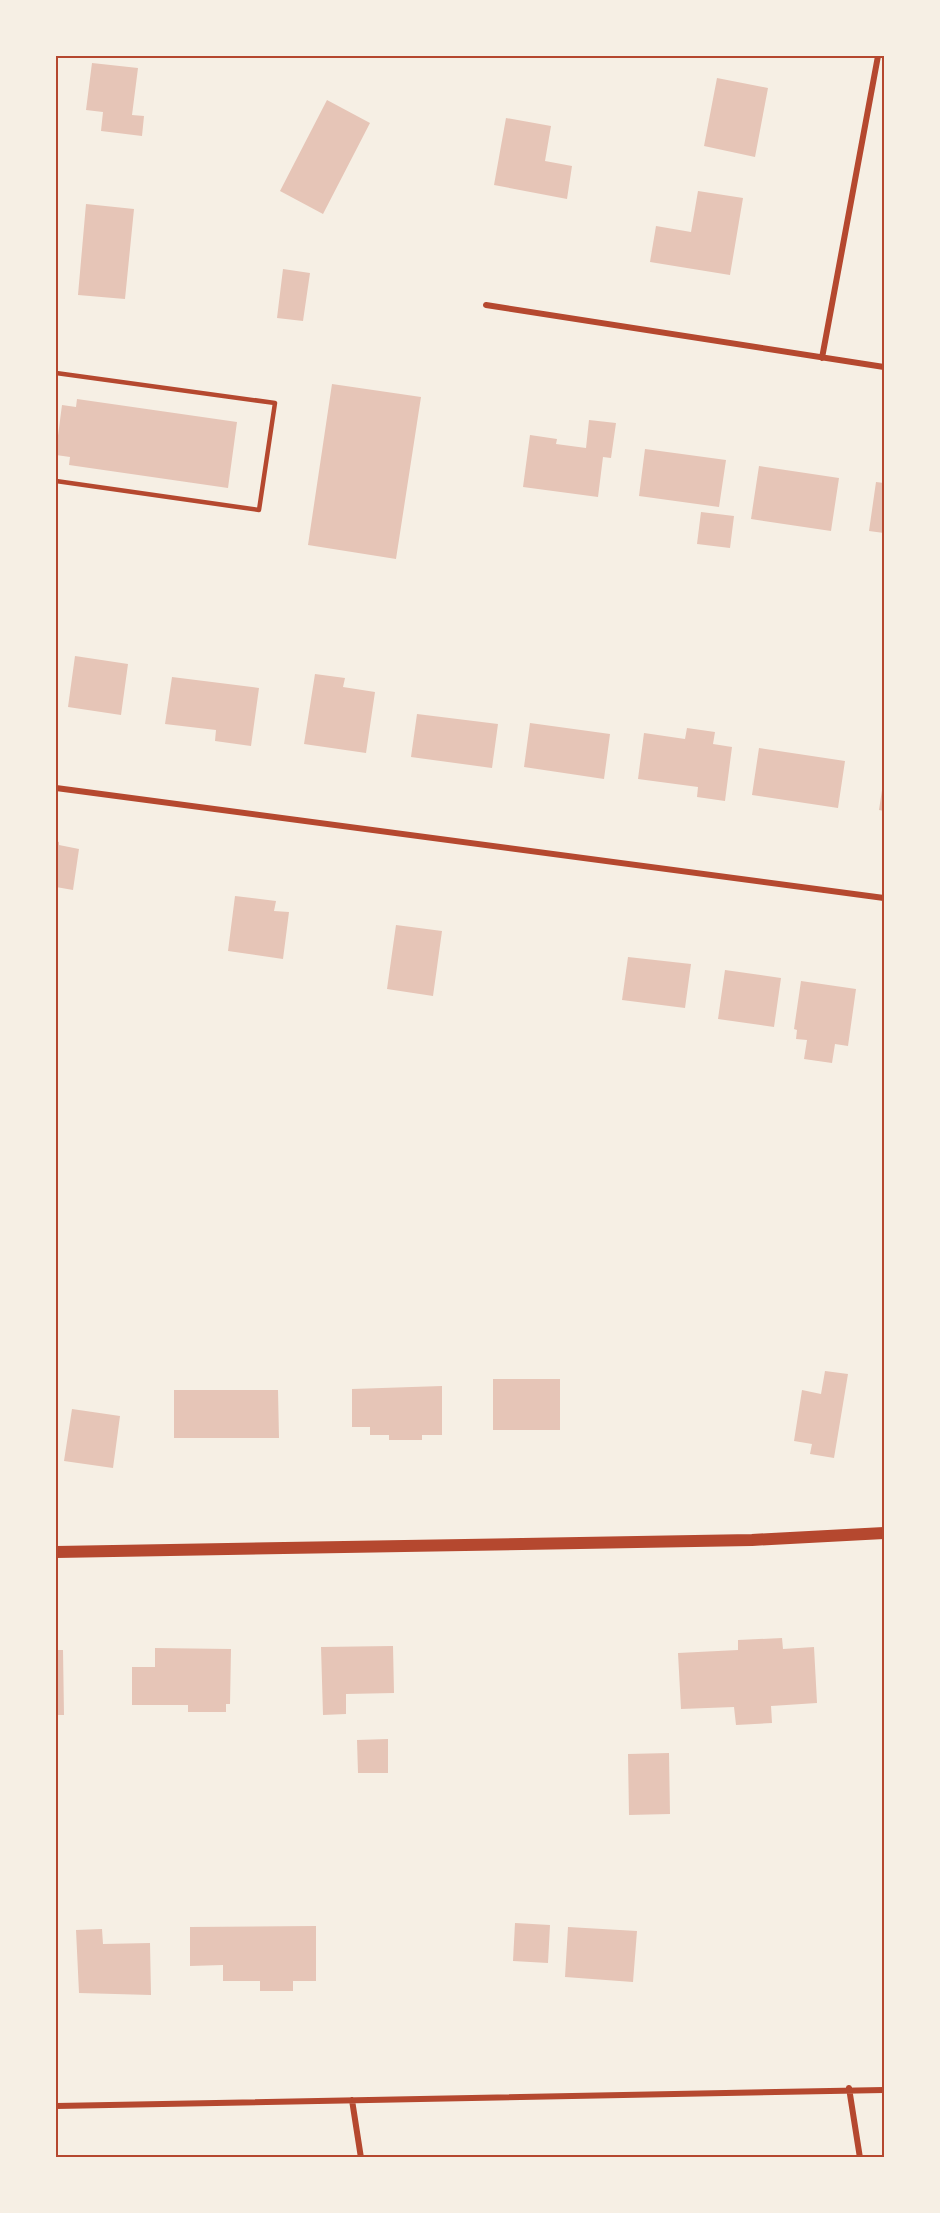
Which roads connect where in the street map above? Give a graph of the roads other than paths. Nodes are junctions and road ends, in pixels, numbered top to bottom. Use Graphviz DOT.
graph roads {
  1 [pos="878,56"];
  2 [pos="486,305"];
  3 [pos="822,358"];
  4 [pos="885,367"];
  5 [pos="56,372"];
  6 [pos="56,481"];
  7 [pos="56,788"];
  8 [pos="885,898"];
  9 [pos="885,1533"];
  10 [pos="56,1552"];
  11 [pos="849,2088"];
  12 [pos="885,2090"];
  13 [pos="352,2100"];
  14 [pos="56,2106"];
  15 [pos="361,2157"];
  16 [pos="860,2157"];
  1 -- 3 [label="street"];
  2 -- 3 [label="street"];
  3 -- 4 [label="street"];
  5 -- 6 [label="lane"];
  7 -- 8 [label="street"];
  9 -- 10 [label="main road"];
  11 -- 12 [label="street"];
  11 -- 13 [label="street"];
  11 -- 16 [label="street"];
  13 -- 14 [label="street"];
  13 -- 15 [label="street"];
}
